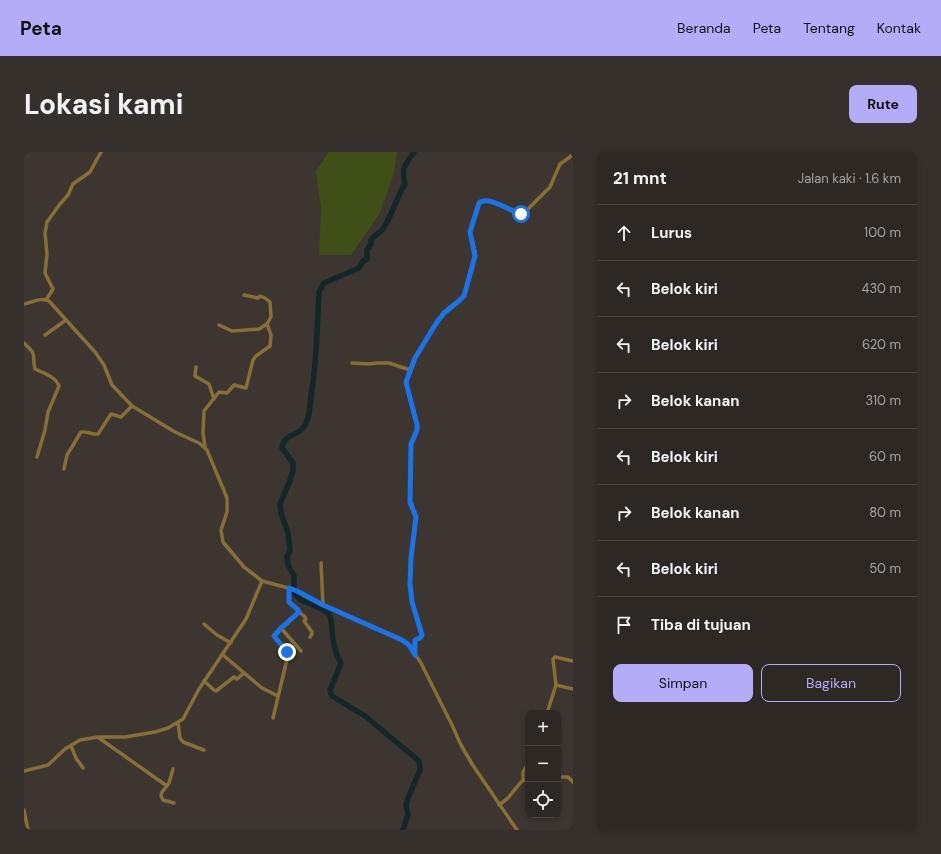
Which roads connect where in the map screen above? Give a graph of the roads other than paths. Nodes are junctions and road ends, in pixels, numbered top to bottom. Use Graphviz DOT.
graph roads {
  1 [pos="102,152"];
  2 [pos="573,152"];
  3 [pos="244,295"];
  4 [pos="46,300"];
  5 [pos="24,304"];
  6 [pos="66,320"];
  7 [pos="267,324"];
  8 [pos="219,325"];
  9 [pos="45,335"];
  10 [pos="24,343"];
  11 [pos="352,363"];
  12 [pos="196,367"];
  13 [pos="410,370"];
  14 [pos="214,399"];
  15 [pos="132,406"];
  16 [pos="205,447"];
  17 [pos="37,457"];
  18 [pos="64,469"];
  19 [pos="321,562"];
  20 [pos="262,581"];
  21 [pos="290,588"];
  22 [pos="323,605"];
  23 [pos="299,612"];
  24 [pos="204,624"];
  25 [pos="281,628"];
  26 [pos="310,637"];
  27 [pos="230,643"];
  28 [pos="301,651"];
  29 [pos="223,655"];
  30 [pos="415,655"];
  31 [pos="573,661"];
  32 [pos="244,674"];
  33 [pos="204,680"];
  34 [pos="556,685"];
  35 [pos="573,689"];
  36 [pos="278,696"];
  37 [pos="548,710"];
  38 [pos="273,718"];
  39 [pos="178,723"];
  40 [pos="98,737"];
  41 [pos="71,746"];
  42 [pos="204,750"];
  43 [pos="83,768"];
  44 [pos="173,769"];
  45 [pos="525,770"];
  46 [pos="24,771"];
  47 [pos="561,776"];
  48 [pos="523,780"];
  49 [pos="573,782"];
  50 [pos="167,786"];
  51 [pos="174,803"];
  52 [pos="499,805"];
  53 [pos="24,810"];
  54 [pos="28,830"];
  55 [pos="517,830"];
  1 -- 4 [label="street"];
  2 -- 13 [label="street"];
  3 -- 7 [label="street"];
  4 -- 5 [label="street"];
  4 -- 6 [label="street"];
  6 -- 9 [label="street"];
  6 -- 15 [label="street"];
  7 -- 8 [label="street"];
  7 -- 14 [label="street"];
  10 -- 17 [label="street"];
  11 -- 13 [label="street"];
  12 -- 14 [label="street"];
  13 -- 30 [label="street"];
  14 -- 16 [label="street"];
  15 -- 16 [label="street"];
  15 -- 18 [label="street"];
  16 -- 20 [label="street"];
  19 -- 22 [label="street"];
  20 -- 21 [label="street"];
  20 -- 27 [label="street"];
  21 -- 22 [label="street"];
  21 -- 23 [label="street"];
  22 -- 30 [label="street"];
  23 -- 25 [label="street"];
  23 -- 26 [label="street"];
  24 -- 27 [label="street"];
  25 -- 28 [label="street"];
  25 -- 36 [label="street"];
  27 -- 29 [label="street"];
  29 -- 32 [label="street"];
  29 -- 33 [label="street"];
  30 -- 52 [label="street"];
  31 -- 34 [label="street"];
  32 -- 33 [label="street"];
  32 -- 36 [label="street"];
  33 -- 39 [label="street"];
  34 -- 35 [label="street"];
  34 -- 37 [label="street"];
  36 -- 38 [label="street"];
  39 -- 40 [label="street"];
  39 -- 42 [label="street"];
  40 -- 41 [label="street"];
  40 -- 50 [label="street"];
  41 -- 43 [label="street"];
  41 -- 46 [label="street"];
  44 -- 50 [label="street"];
  45 -- 48 [label="street"];
  47 -- 49 [label="street"];
  48 -- 52 [label="street"];
  50 -- 51 [label="street"];
  52 -- 55 [label="street"];
  53 -- 54 [label="street"];
}
